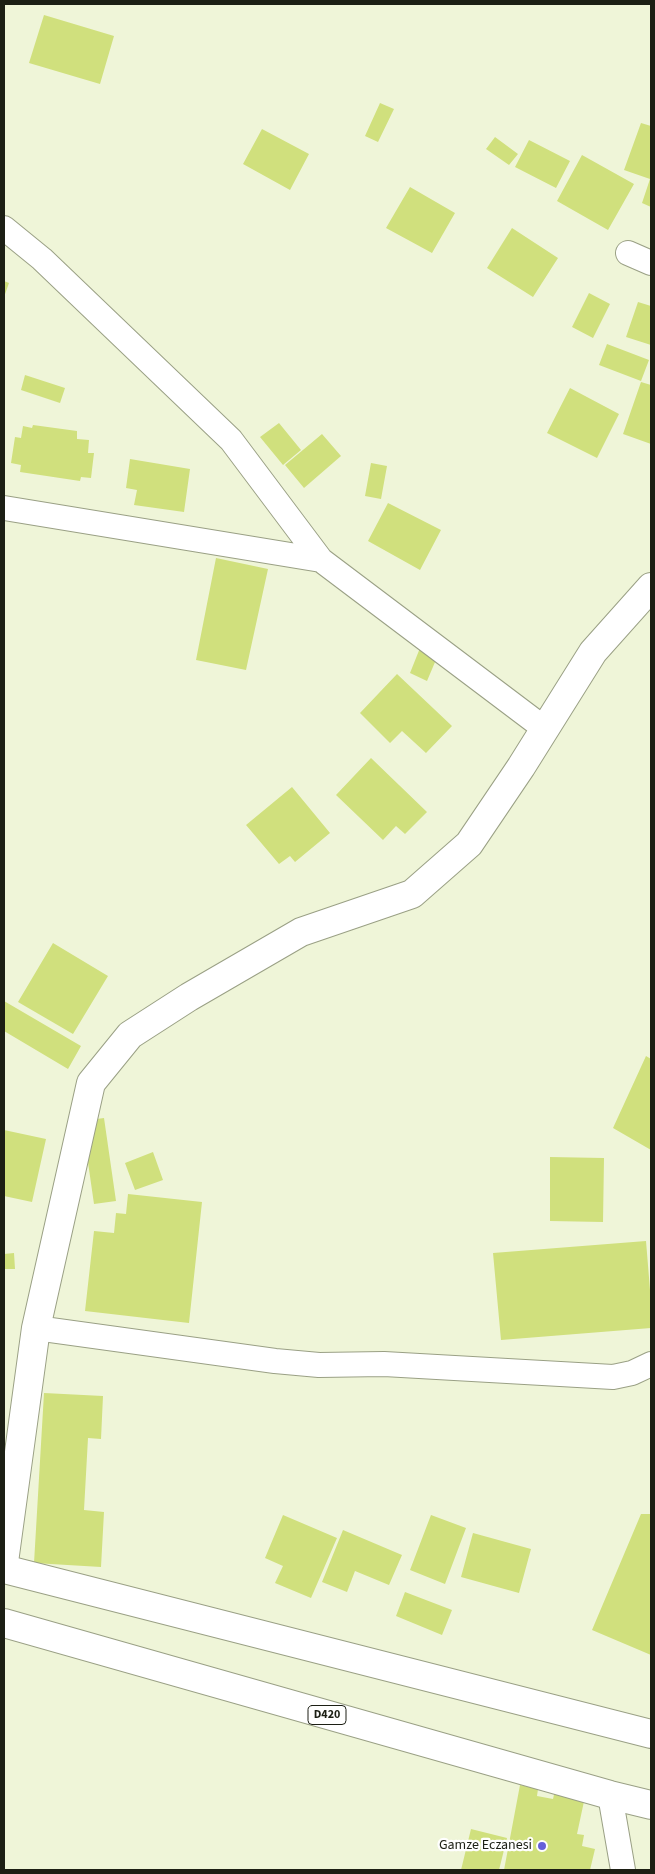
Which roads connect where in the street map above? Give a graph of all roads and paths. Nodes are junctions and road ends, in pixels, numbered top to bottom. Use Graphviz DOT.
graph roads {
  1 [pos="4,228"];
  2 [pos="628,253"];
  3 [pos="651,263"];
  4 [pos="4,508"];
  5 [pos="321,560"];
  6 [pos="651,587"];
  7 [pos="545,729"];
  8 [pos="36,1328"];
  9 [pos="651,1364"];
  10 [pos="4,1562"];
  11 [pos="4,1569"];
  12 [pos="4,1623"];
  13 [pos="651,1734"];
  14 [pos="610,1795"];
  15 [pos="651,1805"];
  16 [pos="623,1870"];
  1 -- 5 [label="street"];
  2 -- 3 [label="street"];
  4 -- 5 [label="street"];
  5 -- 7 [label="street"];
  6 -- 7 [label="main road"];
  7 -- 8 [label="main road"];
  8 -- 9 [label="street"];
  8 -- 10 [label="main road"];
  11 -- 13 [label="main road"];
  12 -- 14 [label="main road, D420"];
  14 -- 15 [label="main road, D420"];
  14 -- 16 [label="street"];
}
